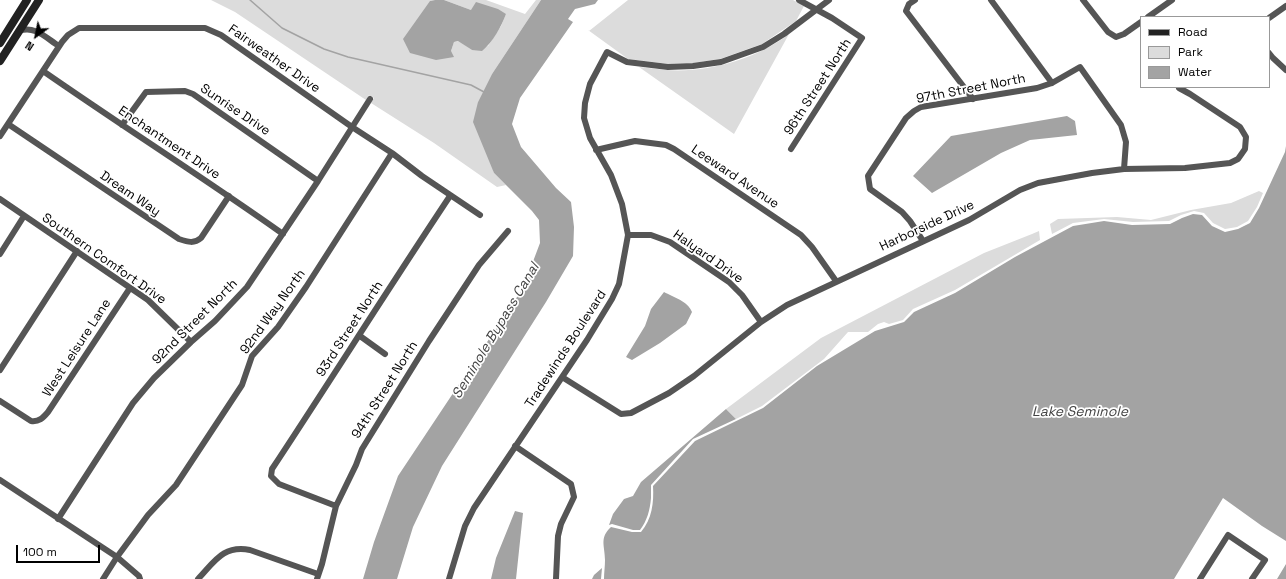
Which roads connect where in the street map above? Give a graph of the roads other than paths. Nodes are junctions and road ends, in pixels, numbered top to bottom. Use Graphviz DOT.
graph roads {
  1 [pos="27,0"];
  2 [pos="39,0"];
  3 [pos="799,0"];
  4 [pos="829,0"];
  5 [pos="915,0"];
  6 [pos="991,0"];
  7 [pos="1083,0"];
  8 [pos="1172,0"];
  9 [pos="1286,6"];
  10 [pos="816,10"];
  11 [pos="31,12"];
  12 [pos="17,16"];
  13 [pos="1149,16"];
  14 [pos="1270,17"];
  15 [pos="25,22"];
  16 [pos="1140,23"];
  17 [pos="33,29"];
  18 [pos="19,31"];
  19 [pos="0,43"];
  20 [pos="59,46"];
  21 [pos="1270,54"];
  22 [pos="0,60"];
  23 [pos="1286,70"];
  24 [pos="43,71"];
  25 [pos="1052,84"];
  26 [pos="1180,88"];
  27 [pos="370,99"];
  28 [pos="973,99"];
  29 [pos="8,124"];
  30 [pos="122,125"];
  31 [pos="352,127"];
  32 [pos="0,136"];
  33 [pos="792,149"];
  34 [pos="596,150"];
  35 [pos="392,153"];
  36 [pos="1124,169"];
  37 [pos="318,181"];
  38 [pos="229,196"];
  39 [pos="450,196"];
  40 [pos="0,199"];
  41 [pos="480,215"];
  42 [pos="24,216"];
  43 [pos="508,231"];
  44 [pos="283,234"];
  45 [pos="628,235"];
  46 [pos="923,242"];
  47 [pos="77,251"];
  48 [pos="0,254"];
  49 [pos="836,281"];
  50 [pos="130,288"];
  51 [pos="761,322"];
  52 [pos="360,336"];
  53 [pos="191,342"];
  54 [pos="385,354"];
  55 [pos="0,370"];
  56 [pos="562,376"];
  57 [pos="0,401"];
  58 [pos="515,446"];
  59 [pos="0,480"];
  60 [pos="336,506"];
  61 [pos="58,519"];
  62 [pos="117,557"];
  63 [pos="317,577"];
  64 [pos="103,579"];
  65 [pos="140,579"];
  66 [pos="198,579"];
  67 [pos="449,579"];
  68 [pos="556,579"];
  69 [pos="1200,579"];
  70 [pos="1252,579"];
  1 -- 12 [label="main road"];
  2 -- 11 [label="main road"];
  3 -- 10 [label="street"];
  4 -- 10 [label="street"];
  5 -- 28 [label="street"];
  6 -- 25 [label="street"];
  7 -- 16 [label="street"];
  8 -- 13 [label="street"];
  9 -- 14 [label="street"];
  10 -- 33 [label="street, 96th Street North"];
  10 -- 34 [label="street, Tradewinds Boulevard"];
  11 -- 15 [label="main road"];
  11 -- 17 [label="street"];
  12 -- 15 [label="main road"];
  12 -- 19 [label="main road"];
  15 -- 18 [label="main road"];
  17 -- 18 [label="street"];
  17 -- 20 [label="street"];
  18 -- 22 [label="main road"];
  20 -- 24 [label="street, Fairweather Drive"];
  20 -- 31 [label="street, Fairweather Drive"];
  21 -- 23 [label="street"];
  24 -- 29 [label="street, Fairweather Drive"];
  24 -- 30 [label="street, Enchantment Drive"];
  25 -- 28 [label="street, 97th Street North"];
  25 -- 36 [label="street, 97th Street North"];
  26 -- 36 [label="street, Harborside Drive"];
  27 -- 31 [label="street, 92nd Street North"];
  28 -- 46 [label="street, 97th Street North"];
  29 -- 32 [label="street, Fairweather Drive"];
  29 -- 38 [label="street, Dream Way"];
  30 -- 37 [label="street, Sunrise Drive"];
  30 -- 38 [label="street, Enchantment Drive"];
  31 -- 35 [label="street, Fairweather Drive"];
  31 -- 37 [label="street, 92nd Street North"];
  34 -- 45 [label="street, Tradewinds Boulevard"];
  34 -- 49 [label="street, Leeward Avenue"];
  35 -- 39 [label="street, Fairweather Drive"];
  35 -- 62 [label="street, 92nd Way North"];
  36 -- 46 [label="street, Harborside Drive"];
  37 -- 44 [label="street, 92nd Street North"];
  38 -- 44 [label="street, Enchantment Drive"];
  39 -- 41 [label="street, Fairweather Drive"];
  39 -- 52 [label="street, 93rd Street North"];
  40 -- 42 [label="street, Southern Comfort Drive"];
  42 -- 47 [label="street, Southern Comfort Drive"];
  42 -- 48 [label="street"];
  43 -- 60 [label="street, 94th Street North"];
  44 -- 53 [label="street, 92nd Street North"];
  45 -- 51 [label="street, Halyard Drive"];
  45 -- 56 [label="street, Tradewinds Boulevard"];
  46 -- 49 [label="street, Harborside Drive"];
  47 -- 50 [label="street, Southern Comfort Drive"];
  47 -- 55 [label="street"];
  49 -- 51 [label="street, Harborside Drive"];
  50 -- 53 [label="street, Southern Comfort Drive"];
  50 -- 57 [label="street, West Leisure Lane"];
  51 -- 56 [label="street, Harborside Drive"];
  52 -- 54 [label="street"];
  52 -- 60 [label="street, 93rd Street North"];
  53 -- 61 [label="street, 92nd Street North"];
  56 -- 58 [label="street, Tradewinds Boulevard"];
  58 -- 67 [label="street, Tradewinds Boulevard"];
  58 -- 68 [label="street"];
  59 -- 61 [label="street"];
  60 -- 63 [label="street, 94th Street North"];
  61 -- 62 [label="street"];
  62 -- 64 [label="street, 92nd Way North"];
  62 -- 65 [label="street"];
  63 -- 66 [label="street"];
  69 -- 70 [label="street"];
}
